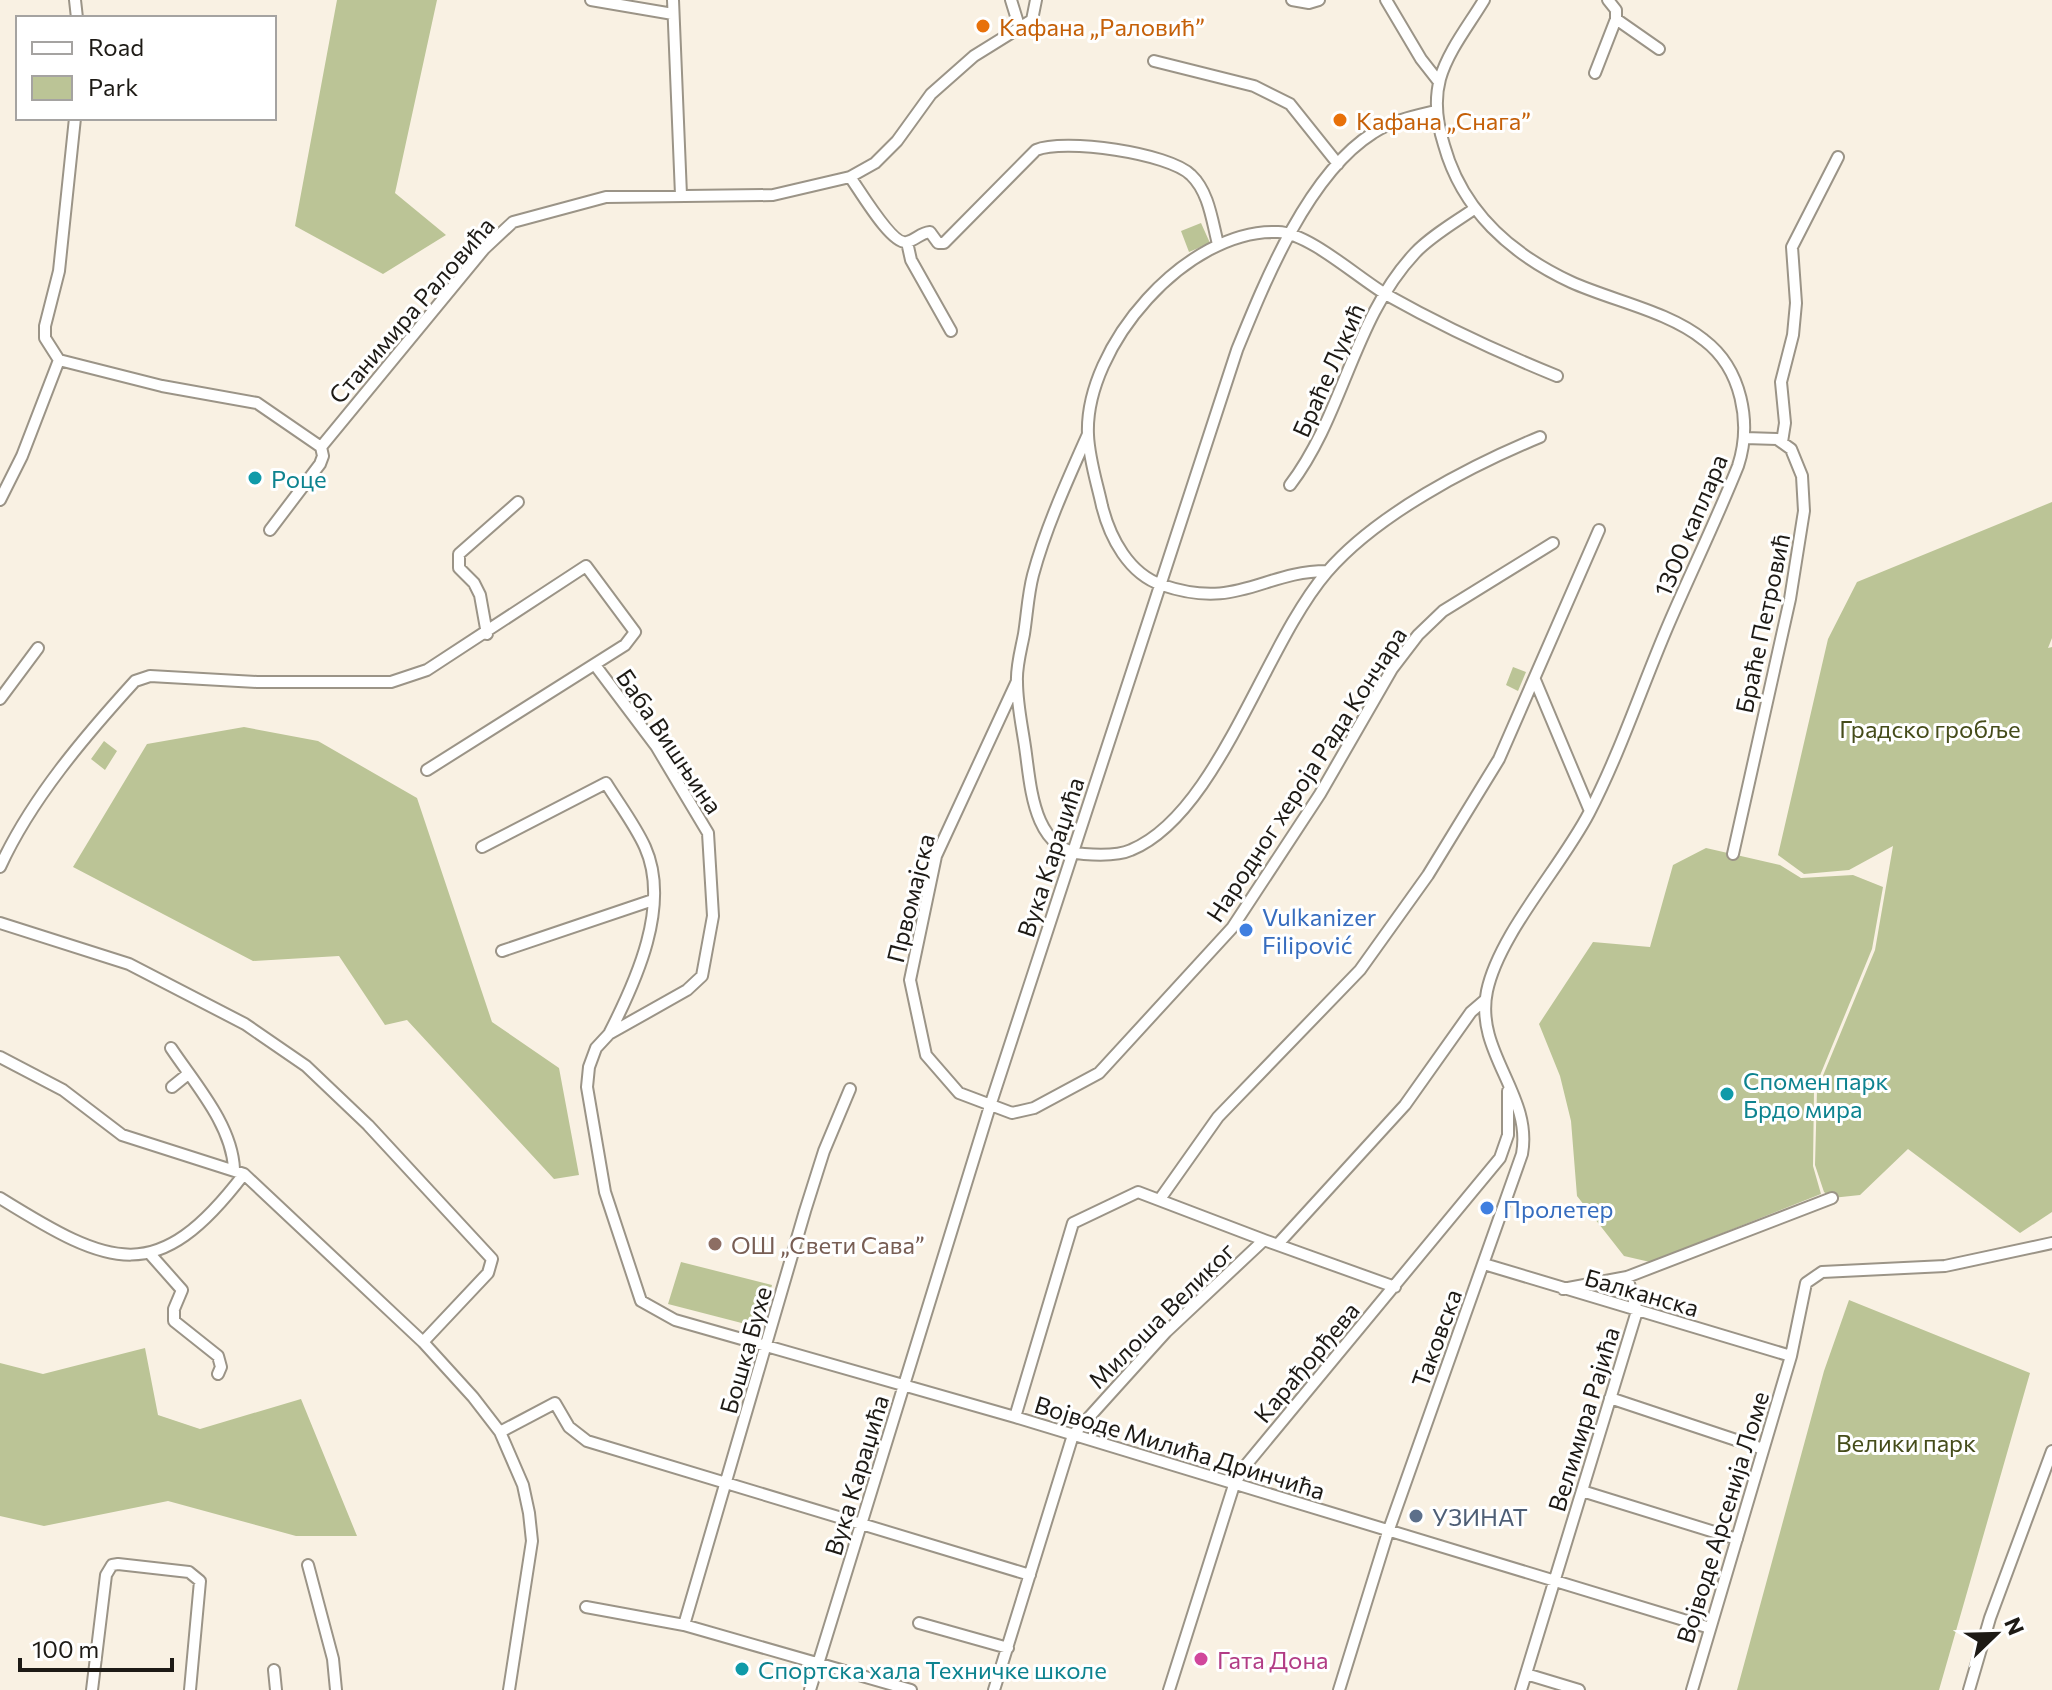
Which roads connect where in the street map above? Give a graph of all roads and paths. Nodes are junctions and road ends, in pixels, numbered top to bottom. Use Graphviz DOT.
graph roads {
  1 [pos="591,0"];
  2 [pos="673,0"];
  3 [pos="1011,0"];
  4 [pos="1036,0"];
  5 [pos="1293,0"];
  6 [pos="1319,0"];
  7 [pos="1386,0"];
  8 [pos="1484,0"];
  9 [pos="1608,0"];
  10 [pos="673,14"];
  11 [pos="1616,19"];
  12 [pos="1019,26"];
  13 [pos="1659,49"];
  14 [pos="1154,61"];
  15 [pos="1595,73"];
  16 [pos="1439,82"];
  17 [pos="1436,111"];
  18 [pos="75,120"];
  19 [pos="1838,157"];
  20 [pos="1338,164"];
  21 [pos="850,177"];
  22 [pos="681,195"];
  23 [pos="1474,209"];
  24 [pos="1292,233"];
  25 [pos="907,242"];
  26 [pos="1218,244"];
  27 [pos="1385,294"];
  28 [pos="951,331"];
  29 [pos="59,360"];
  30 [pos="1557,376"];
  31 [pos="1088,434"];
  32 [pos="1540,437"];
  33 [pos="1745,438"];
  34 [pos="1782,442"];
  35 [pos="321,447"];
  36 [pos="1290,485"];
  37 [pos="0,500"];
  38 [pos="518,502"];
  39 [pos="270,530"];
  40 [pos="1599,530"];
  41 [pos="1553,543"];
  42 [pos="1327,571"];
  43 [pos="1159,584"];
  44 [pos="487,634"];
  45 [pos="38,648"];
  46 [pos="595,665"];
  47 [pos="1535,680"];
  48 [pos="1017,681"];
  49 [pos="0,699"];
  50 [pos="427,770"];
  51 [pos="1590,811"];
  52 [pos="482,847"];
  53 [pos="1072,853"];
  54 [pos="1733,854"];
  55 [pos="0,867"];
  56 [pos="653,900"];
  57 [pos="0,923"];
  58 [pos="502,951"];
  59 [pos="1485,1000"];
  60 [pos="609,1034"];
  61 [pos="171,1048"];
  62 [pos="0,1057"];
  63 [pos="188,1074"];
  64 [pos="1508,1085"];
  65 [pos="172,1087"];
  66 [pos="850,1089"];
  67 [pos="990,1106"];
  68 [pos="239,1172"];
  69 [pos="0,1198"];
  70 [pos="1832,1198"];
  71 [pos="1160,1199"];
  72 [pos="1264,1240"];
  73 [pos="2052,1243"];
  74 [pos="1278,1244"];
  75 [pos="151,1255"];
  76 [pos="1484,1264"];
  77 [pos="1627,1277"];
  78 [pos="1395,1287"];
  79 [pos="1561,1290"];
  80 [pos="1637,1311"];
  81 [pos="423,1342"];
  82 [pos="768,1345"];
  83 [pos="1791,1356"];
  84 [pos="218,1374"];
  85 [pos="904,1388"];
  86 [pos="1610,1398"];
  87 [pos="1015,1417"];
  88 [pos="500,1432"];
  89 [pos="1073,1435"];
  90 [pos="1763,1449"];
  91 [pos="2052,1451"];
  92 [pos="727,1482"];
  93 [pos="1234,1485"];
  94 [pos="1582,1491"];
  95 [pos="862,1525"];
  96 [pos="1388,1532"];
  97 [pos="1737,1539"];
  98 [pos="308,1565"];
  99 [pos="1030,1575"];
  100 [pos="1554,1583"];
  101 [pos="586,1607"];
  102 [pos="919,1623"];
  103 [pos="684,1625"];
  104 [pos="1710,1628"];
  105 [pos="1008,1648"];
  106 [pos="818,1663"];
  107 [pos="274,1670"];
  108 [pos="1526,1674"];
  109 [pos="92,1690"];
  110 [pos="190,1690"];
  111 [pos="276,1690"];
  112 [pos="336,1690"];
  113 [pos="509,1690"];
  114 [pos="810,1690"];
  115 [pos="911,1690"];
  116 [pos="994,1690"];
  117 [pos="1169,1690"];
  118 [pos="1339,1690"];
  119 [pos="1521,1690"];
  120 [pos="1579,1690"];
  121 [pos="1692,1690"];
  122 [pos="1969,1690"];
  1 -- 10 [label="street"];
  2 -- 10 [label="street"];
  3 -- 12 [label="street"];
  4 -- 12 [label="street, Станимира Раловића"];
  5 -- 6 [label="street"];
  7 -- 16 [label="street"];
  8 -- 16 [label="street, 1300 каплара"];
  9 -- 11 [label="street"];
  10 -- 22 [label="street"];
  11 -- 13 [label="street"];
  11 -- 15 [label="street"];
  12 -- 21 [label="street, Станимира Раловића"];
  14 -- 20 [label="street"];
  16 -- 17 [label="street, 1300 каплара"];
  17 -- 20 [label="street, Вука Караџића"];
  17 -- 23 [label="street, 1300 каплара"];
  18 -- 29 [label="street"];
  19 -- 34 [label="street"];
  20 -- 24 [label="street, Вука Караџића"];
  21 -- 22 [label="street, Станимира Раловића"];
  21 -- 25 [label="street"];
  22 -- 35 [label="street, Станимира Раловића"];
  23 -- 27 [label="street, Браће Лукић"];
  23 -- 33 [label="street, 1300 каплара"];
  24 -- 26 [label="street"];
  24 -- 27 [label="street"];
  24 -- 43 [label="street, Вука Караџића"];
  25 -- 26 [label="street"];
  25 -- 28 [label="street"];
  26 -- 31 [label="street"];
  27 -- 30 [label="street"];
  27 -- 36 [label="street, Браће Лукић"];
  29 -- 35 [label="street"];
  29 -- 37 [label="street"];
  31 -- 43 [label="street"];
  31 -- 48 [label="street"];
  32 -- 42 [label="street"];
  33 -- 34 [label="street"];
  33 -- 51 [label="street, 1300 каплара"];
  34 -- 54 [label="street, Браће Петровић"];
  35 -- 39 [label="street, Станимира Раловића"];
  38 -- 44 [label="street"];
  40 -- 47 [label="street"];
  41 -- 67 [label="street, Народног хероја Рада Кончара"];
  42 -- 43 [label="street"];
  42 -- 53 [label="street"];
  43 -- 53 [label="street, Вука Караџића"];
  44 -- 46 [label="street"];
  44 -- 55 [label="street"];
  45 -- 49 [label="street"];
  46 -- 50 [label="street"];
  46 -- 60 [label="street, Баба Вишњина"];
  47 -- 51 [label="street"];
  47 -- 71 [label="street"];
  48 -- 53 [label="street"];
  48 -- 67 [label="street, Првомајска"];
  51 -- 59 [label="street, 1300 каплара"];
  52 -- 56 [label="street"];
  53 -- 67 [label="street, Вука Караџића"];
  56 -- 58 [label="street"];
  56 -- 60 [label="street"];
  57 -- 81 [label="street"];
  59 -- 64 [label="street, Таковска"];
  59 -- 74 [label="street"];
  60 -- 82 [label="street, Војводе Милића Дринчића"];
  61 -- 63 [label="street"];
  62 -- 68 [label="street"];
  63 -- 65 [label="street"];
  63 -- 68 [label="street"];
  64 -- 76 [label="street, Таковска"];
  64 -- 78 [label="street, Карађорђева"];
  66 -- 82 [label="street, Бошка Бухе"];
  67 -- 85 [label="street, Вука Караџића"];
  68 -- 75 [label="street"];
  68 -- 81 [label="street"];
  69 -- 75 [label="street"];
  70 -- 77 [label="street"];
  71 -- 72 [label="street"];
  71 -- 87 [label="street"];
  72 -- 74 [label="street, Милоша Великог"];
  72 -- 89 [label="street, Милоша Великог"];
  73 -- 83 [label="street, Војводе Арсенија Ломе"];
  74 -- 78 [label="street, Милоша Великог"];
  75 -- 84 [label="street"];
  76 -- 79 [label="street, Балканска"];
  76 -- 96 [label="street, Таковска"];
  77 -- 79 [label="street"];
  77 -- 80 [label="street, Велимира Рајића"];
  78 -- 93 [label="street, Карађорђева"];
  79 -- 80 [label="street, Балканска"];
  80 -- 83 [label="street, Балканска"];
  80 -- 86 [label="street, Велимира Рајића"];
  81 -- 88 [label="street"];
  82 -- 85 [label="street, Војводе Милића Дринчића"];
  82 -- 92 [label="street, Бошка Бухе"];
  83 -- 90 [label="street, Војводе Арсенија Ломе"];
  85 -- 87 [label="street, Војводе Милића Дринчића"];
  85 -- 95 [label="street, Вука Караџића"];
  86 -- 90 [label="street"];
  86 -- 94 [label="street, Велимира Рајића"];
  87 -- 89 [label="street, Војводе Милића Дринчића"];
  88 -- 92 [label="street"];
  88 -- 113 [label="street"];
  89 -- 93 [label="street, Војводе Милића Дринчића"];
  89 -- 99 [label="street, Милоша Великог"];
  90 -- 97 [label="street, Војводе Арсенија Ломе"];
  91 -- 122 [label="street"];
  92 -- 95 [label="street"];
  92 -- 103 [label="street, Бошка Бухе"];
  93 -- 96 [label="street, Војводе Милића Дринчића"];
  93 -- 117 [label="street, Карађорђева"];
  94 -- 97 [label="street"];
  94 -- 100 [label="street, Велимира Рајића"];
  95 -- 99 [label="street"];
  95 -- 106 [label="street, Вука Караџића"];
  96 -- 100 [label="street, Војводе Милића Дринчића"];
  96 -- 118 [label="street, Таковска"];
  97 -- 104 [label="street, Војводе Арсенија Ломе"];
  98 -- 112 [label="street"];
  99 -- 105 [label="street, Милоша Великог"];
  100 -- 104 [label="street, Војводе Милића Дринчића"];
  100 -- 108 [label="street, Велимира Рајића"];
  101 -- 103 [label="street"];
  102 -- 105 [label="street"];
  103 -- 106 [label="street"];
  104 -- 121 [label="street, Војводе Арсенија Ломе"];
  105 -- 116 [label="street, Милоша Великог"];
  106 -- 114 [label="street, Вука Караџића"];
  106 -- 115 [label="street"];
  107 -- 111 [label="street"];
  108 -- 119 [label="street, Велимира Рајића"];
  108 -- 120 [label="street"];
  109 -- 110 [label="street"];
}
